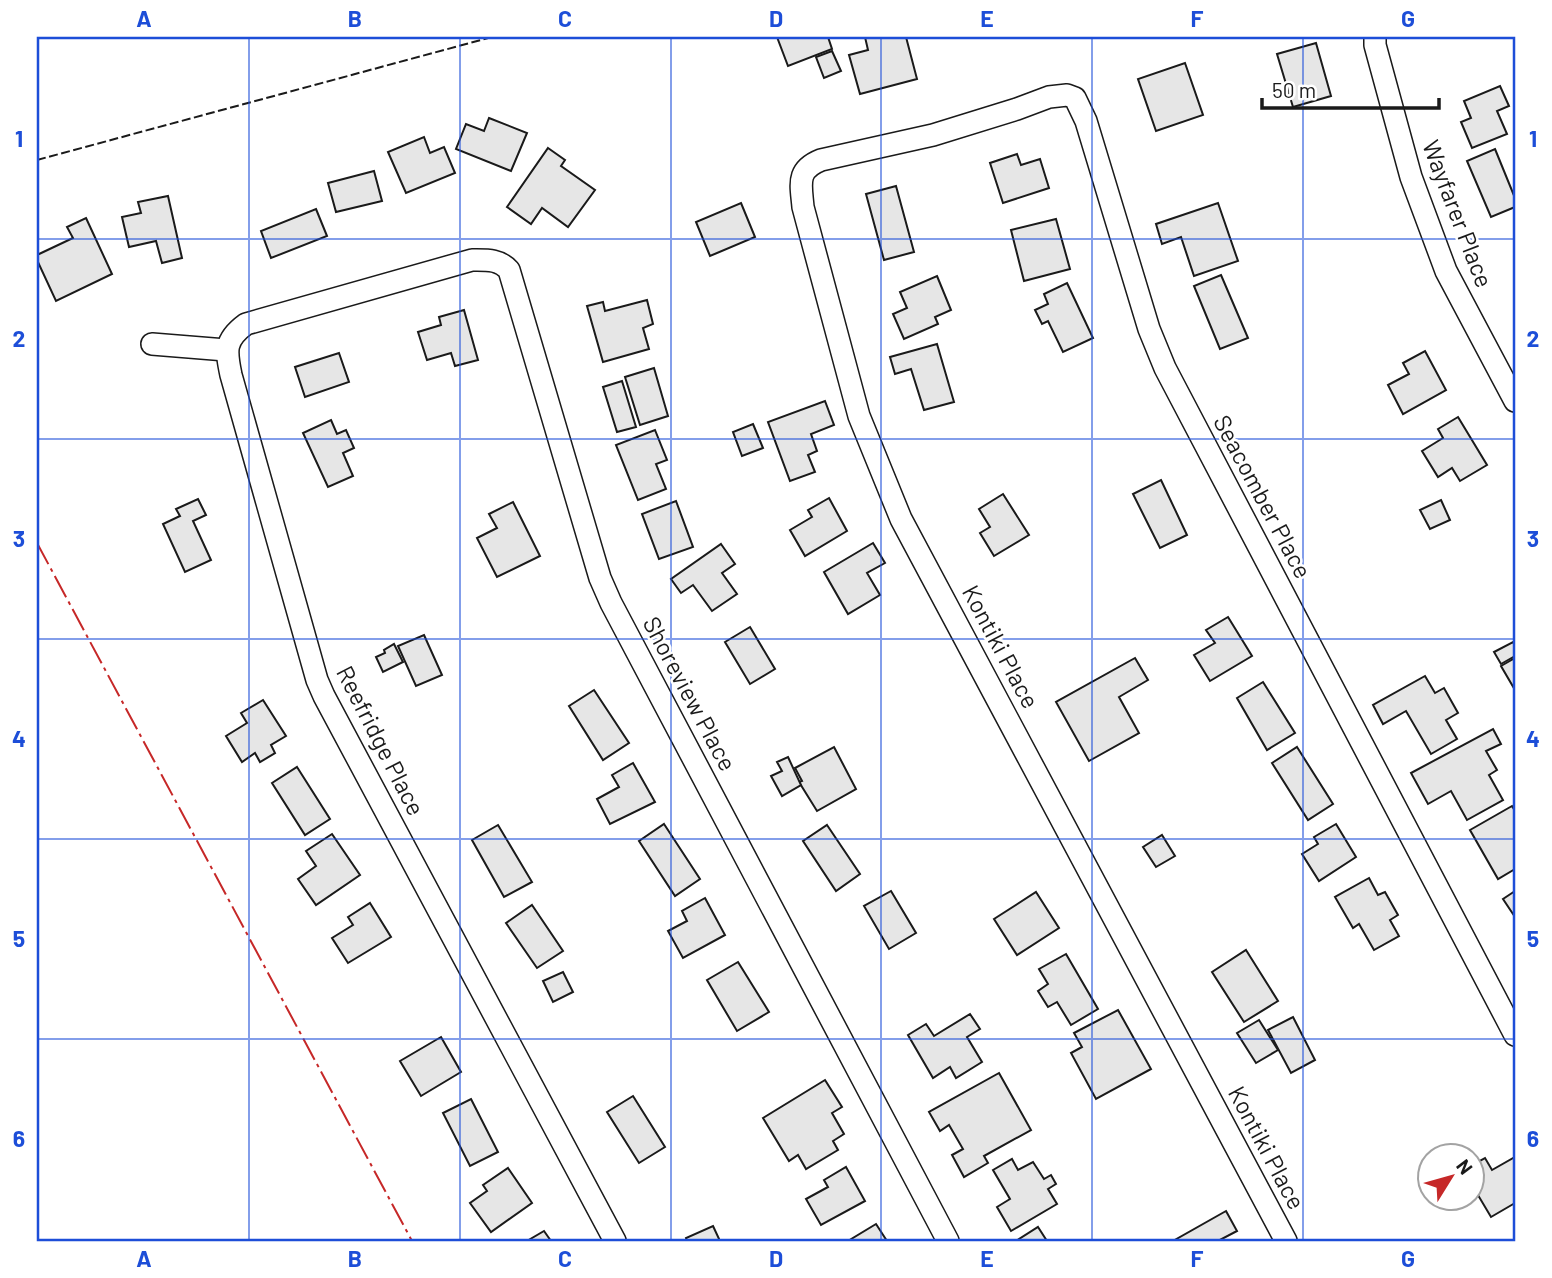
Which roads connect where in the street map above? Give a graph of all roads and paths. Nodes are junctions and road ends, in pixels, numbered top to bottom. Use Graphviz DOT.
graph roads {
  1 [pos="1375,37"];
  2 [pos="933,135"];
  3 [pos="152,344"];
  4 [pos="226,350"];
  5 [pos="1515,401"];
  6 [pos="1515,1035"];
  7 [pos="615,1241"];
  8 [pos="948,1241"];
  9 [pos="1286,1241"];
  1 -- 5 [label="street, Wayfarer Place"];
  2 -- 6 [label="street, Seacomber Place"];
  2 -- 9 [label="street, Kontiki Place"];
  3 -- 4 [label="street"];
  4 -- 7 [label="street, Reefridge Place"];
  4 -- 8 [label="street, Shoreview Place"];
}
